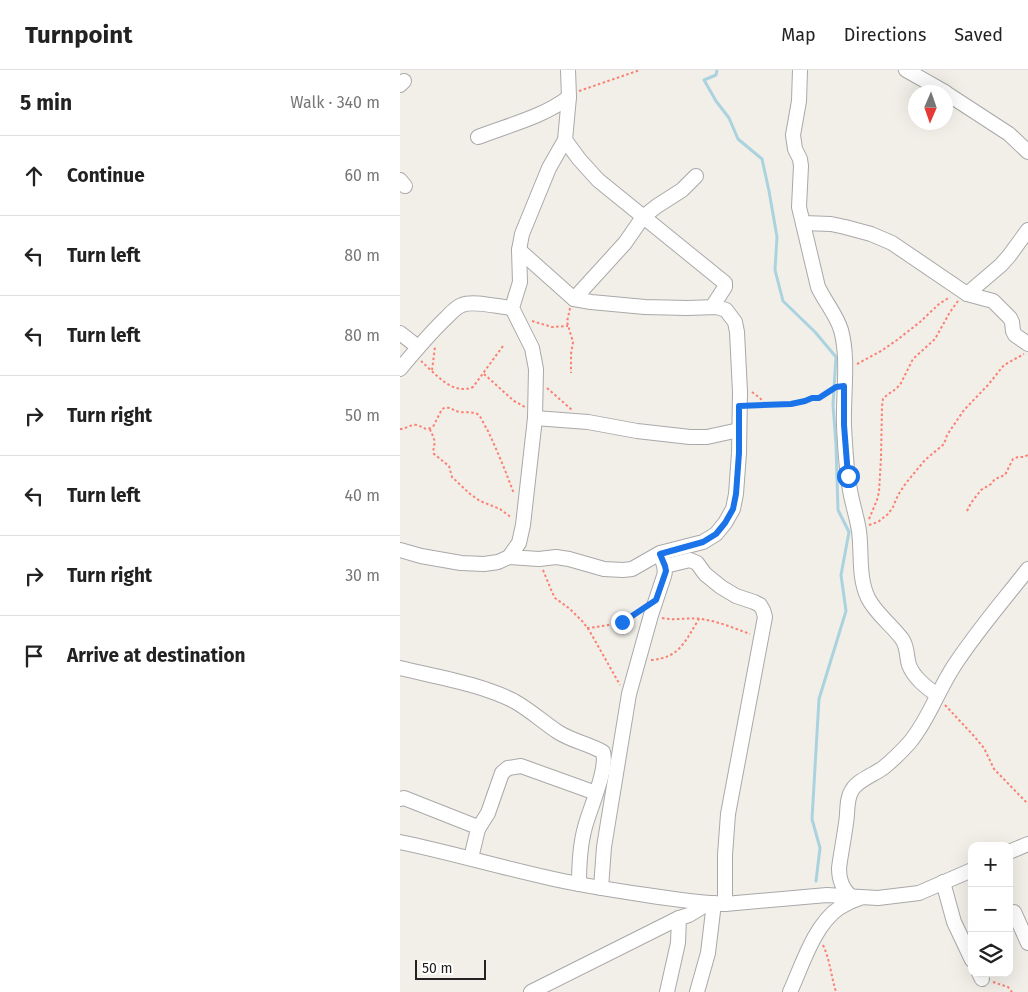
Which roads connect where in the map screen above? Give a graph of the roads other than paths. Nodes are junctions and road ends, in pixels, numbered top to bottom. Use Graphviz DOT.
graph roads {
  1 [pos="568,70"];
  2 [pos="800,70"];
  3 [pos="906,70"];
  4 [pos="931,85"];
  5 [pos="569,95"];
  6 [pos="953,98"];
  7 [pos="478,137"];
  8 [pos="565,140"];
  9 [pos="1028,152"];
  10 [pos="696,176"];
  11 [pos="643,217"];
  12 [pos="803,223"];
  13 [pos="1028,230"];
  14 [pos="519,250"];
  15 [pos="967,294"];
  16 [pos="574,299"];
  17 [pos="712,306"];
  18 [pos="514,311"];
  19 [pos="400,333"];
  20 [pos="1028,344"];
  21 [pos="416,350"];
  22 [pos="400,369"];
  23 [pos="535,416"];
  24 [pos="740,430"];
  25 [pos="400,550"];
  26 [pos="509,557"];
  27 [pos="662,560"];
  28 [pos="1028,569"];
  29 [pos="400,668"];
  30 [pos="936,696"];
  31 [pos="596,793"];
  32 [pos="400,799"];
  33 [pos="478,829"];
  34 [pos="400,842"];
  35 [pos="1028,844"];
  36 [pos="1013,850"];
  37 [pos="471,858"];
  38 [pos="968,872"];
  39 [pos="943,882"];
  40 [pos="578,884"];
  41 [pos="601,888"];
  42 [pos="850,896"];
  43 [pos="878,898"];
  44 [pos="716,903"];
  45 [pos="1014,912"];
  46 [pos="679,918"];
  47 [pos="1028,943"];
  48 [pos="968,952"];
  49 [pos="531,992"];
  50 [pos="667,992"];
  51 [pos="698,992"];
  52 [pos="790,992"];
  1 -- 5 [label="street"];
  2 -- 12 [label="street"];
  3 -- 4 [label="street"];
  5 -- 7 [label="street"];
  5 -- 8 [label="street"];
  6 -- 9 [label="street"];
  8 -- 11 [label="street"];
  8 -- 14 [label="street"];
  10 -- 11 [label="street"];
  11 -- 16 [label="street"];
  11 -- 17 [label="street"];
  12 -- 15 [label="street"];
  12 -- 30 [label="street"];
  13 -- 15 [label="street"];
  14 -- 16 [label="street"];
  14 -- 18 [label="street"];
  15 -- 20 [label="street"];
  16 -- 17 [label="street"];
  17 -- 24 [label="street"];
  18 -- 21 [label="street"];
  18 -- 23 [label="street"];
  19 -- 21 [label="street"];
  21 -- 22 [label="street"];
  23 -- 24 [label="street"];
  23 -- 26 [label="street"];
  24 -- 27 [label="street"];
  25 -- 26 [label="street"];
  26 -- 27 [label="street"];
  27 -- 41 [label="street"];
  27 -- 44 [label="street"];
  28 -- 30 [label="street"];
  29 -- 31 [label="street"];
  30 -- 42 [label="street"];
  31 -- 33 [label="street"];
  31 -- 40 [label="street"];
  32 -- 33 [label="street"];
  33 -- 37 [label="street"];
  34 -- 37 [label="street"];
  35 -- 36 [label="street"];
  37 -- 40 [label="street"];
  38 -- 39 [label="street"];
  39 -- 43 [label="street"];
  39 -- 48 [label="street"];
  40 -- 41 [label="street"];
  41 -- 44 [label="street"];
  42 -- 43 [label="street"];
  42 -- 44 [label="street"];
  43 -- 52 [label="street"];
  44 -- 46 [label="street"];
  44 -- 51 [label="street"];
  45 -- 47 [label="street"];
  46 -- 49 [label="street"];
  46 -- 50 [label="street"];
}
